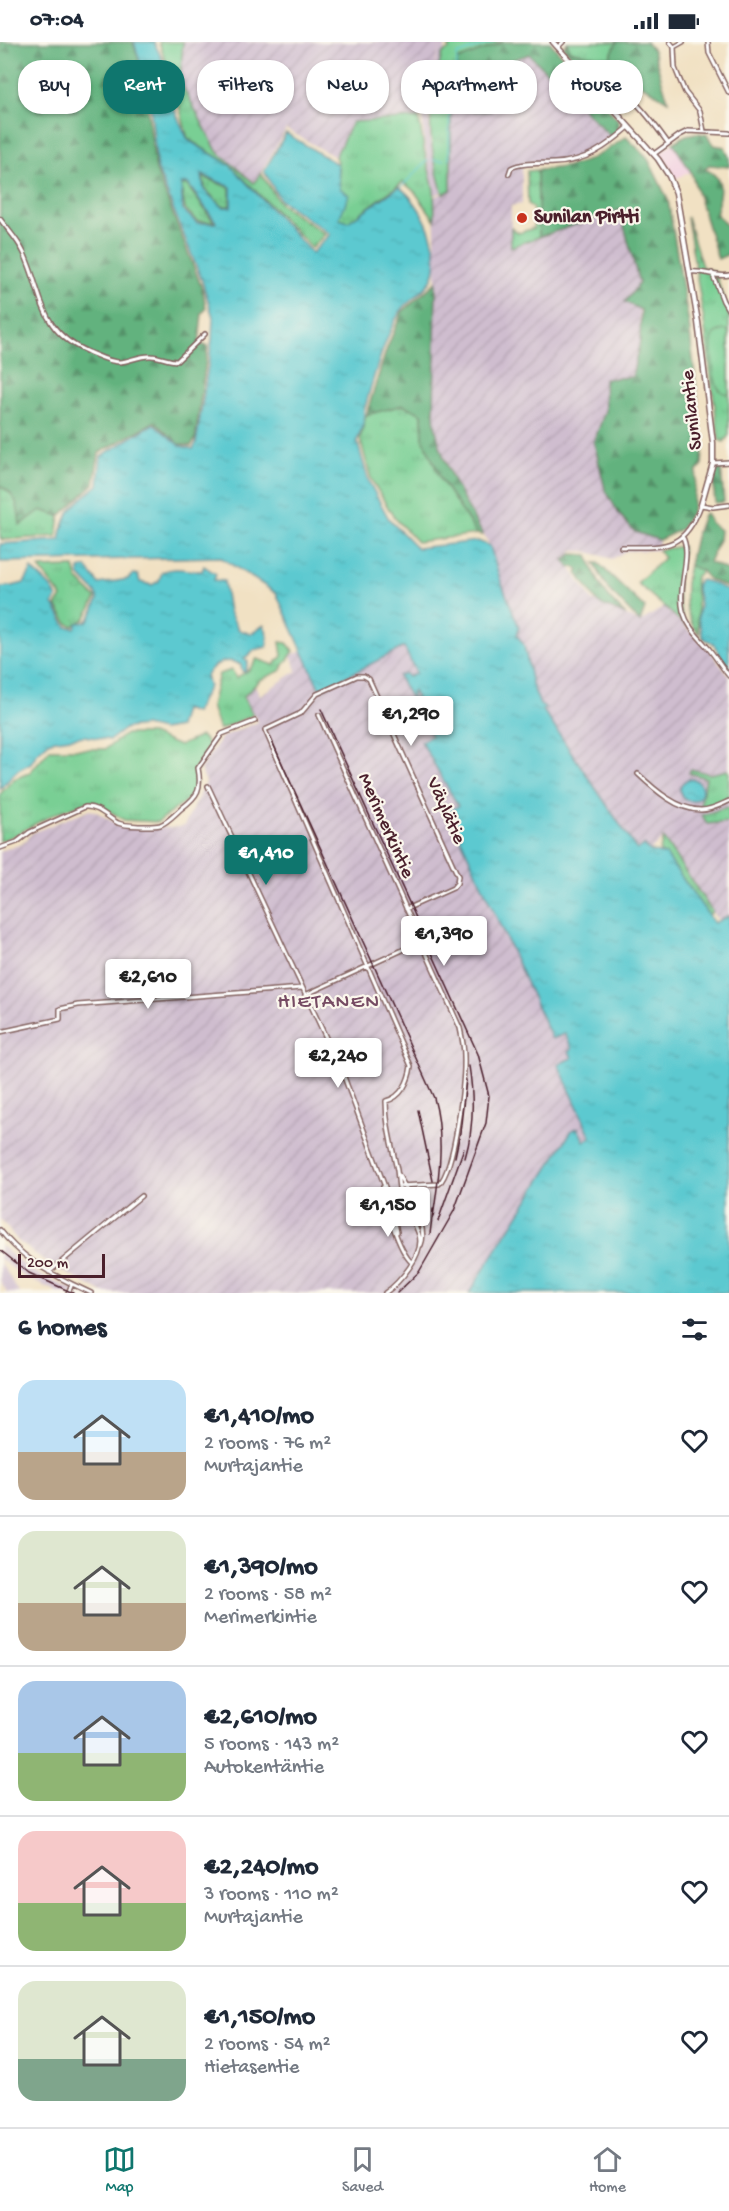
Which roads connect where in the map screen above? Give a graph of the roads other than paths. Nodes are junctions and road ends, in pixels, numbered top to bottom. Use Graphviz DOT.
graph roads {
  1 [pos="553,42"];
  2 [pos="562,42"];
  3 [pos="670,42"];
  4 [pos="683,42"];
  5 [pos="708,42"];
  6 [pos="558,47"];
  7 [pos="674,47"];
  8 [pos="569,60"];
  9 [pos="729,93"];
  10 [pos="643,110"];
  11 [pos="617,114"];
  12 [pos="629,127"];
  13 [pos="704,131"];
  14 [pos="729,133"];
  15 [pos="668,143"];
  16 [pos="654,154"];
  17 [pos="509,174"];
  18 [pos="0,219"];
  19 [pos="690,272"];
  20 [pos="712,273"];
  21 [pos="729,275"];
  22 [pos="729,311"];
  23 [pos="205,334"];
  24 [pos="729,462"];
  25 [pos="712,463"];
  26 [pos="701,505"];
  27 [pos="729,505"];
  28 [pos="682,536"];
  29 [pos="621,546"];
  30 [pos="729,676"];
  31 [pos="319,715"];
  32 [pos="255,721"];
  33 [pos="638,774"];
  34 [pos="208,786"];
  35 [pos="729,801"];
  36 [pos="0,848"];
  37 [pos="406,909"];
  38 [pos="421,942"];
  39 [pos="367,967"];
  40 [pos="302,988"];
  41 [pos="304,995"];
  42 [pos="0,1032"];
  43 [pos="397,1172"];
  44 [pos="382,1180"];
  45 [pos="404,1185"];
  46 [pos="399,1186"];
  47 [pos="141,1196"];
  48 [pos="0,1230"];
  49 [pos="397,1232"];
  50 [pos="419,1249"];
  51 [pos="412,1263"];
  52 [pos="49,1272"];
  53 [pos="72,1284"];
  54 [pos="68,1293"];
  55 [pos="91,1293"];
  56 [pos="385,1293"];
  1 -- 6 [label="street, Sunilantie"];
  2 -- 6 [label="street"];
  3 -- 7 [label="street"];
  4 -- 7 [label="street"];
  5 -- 9 [label="street"];
  6 -- 8 [label="street, Sunilantie"];
  7 -- 13 [label="street"];
  10 -- 15 [label="street"];
  11 -- 12 [label="street, Sunilantie"];
  12 -- 16 [label="street, Sunilantie"];
  12 -- 17 [label="street"];
  13 -- 14 [label="street"];
  13 -- 15 [label="street"];
  15 -- 16 [label="street"];
  16 -- 19 [label="street, Sunilantie"];
  18 -- 23 [label="street"];
  19 -- 20 [label="street"];
  19 -- 25 [label="street, Sunilantie"];
  20 -- 21 [label="street"];
  20 -- 22 [label="street"];
  24 -- 25 [label="street"];
  25 -- 26 [label="street, Sunilantie"];
  26 -- 27 [label="street"];
  26 -- 28 [label="street"];
  28 -- 29 [label="street"];
  28 -- 30 [label="street"];
  31 -- 37 [label="street, Merimerkintie"];
  32 -- 36 [label="street"];
  33 -- 35 [label="street"];
  34 -- 40 [label="street"];
  37 -- 38 [label="street, Merimerkintie"];
  37 -- 39 [label="street, Väylätie"];
  38 -- 39 [label="street"];
  38 -- 45 [label="street, Merimerkintie"];
  39 -- 41 [label="street"];
  39 -- 43 [label="street"];
  40 -- 41 [label="street"];
  40 -- 42 [label="street"];
  41 -- 44 [label="street"];
  43 -- 45 [label="street"];
  43 -- 46 [label="street"];
  44 -- 49 [label="street"];
  44 -- 49 [label="street"];
  45 -- 46 [label="street, Merimerkintie"];
  45 -- 50 [label="street"];
  46 -- 50 [label="street"];
  47 -- 52 [label="street"];
  48 -- 52 [label="street"];
  49 -- 51 [label="street"];
  50 -- 51 [label="street"];
  51 -- 56 [label="street"];
  52 -- 53 [label="street"];
  53 -- 54 [label="street"];
  53 -- 55 [label="street"];
}
